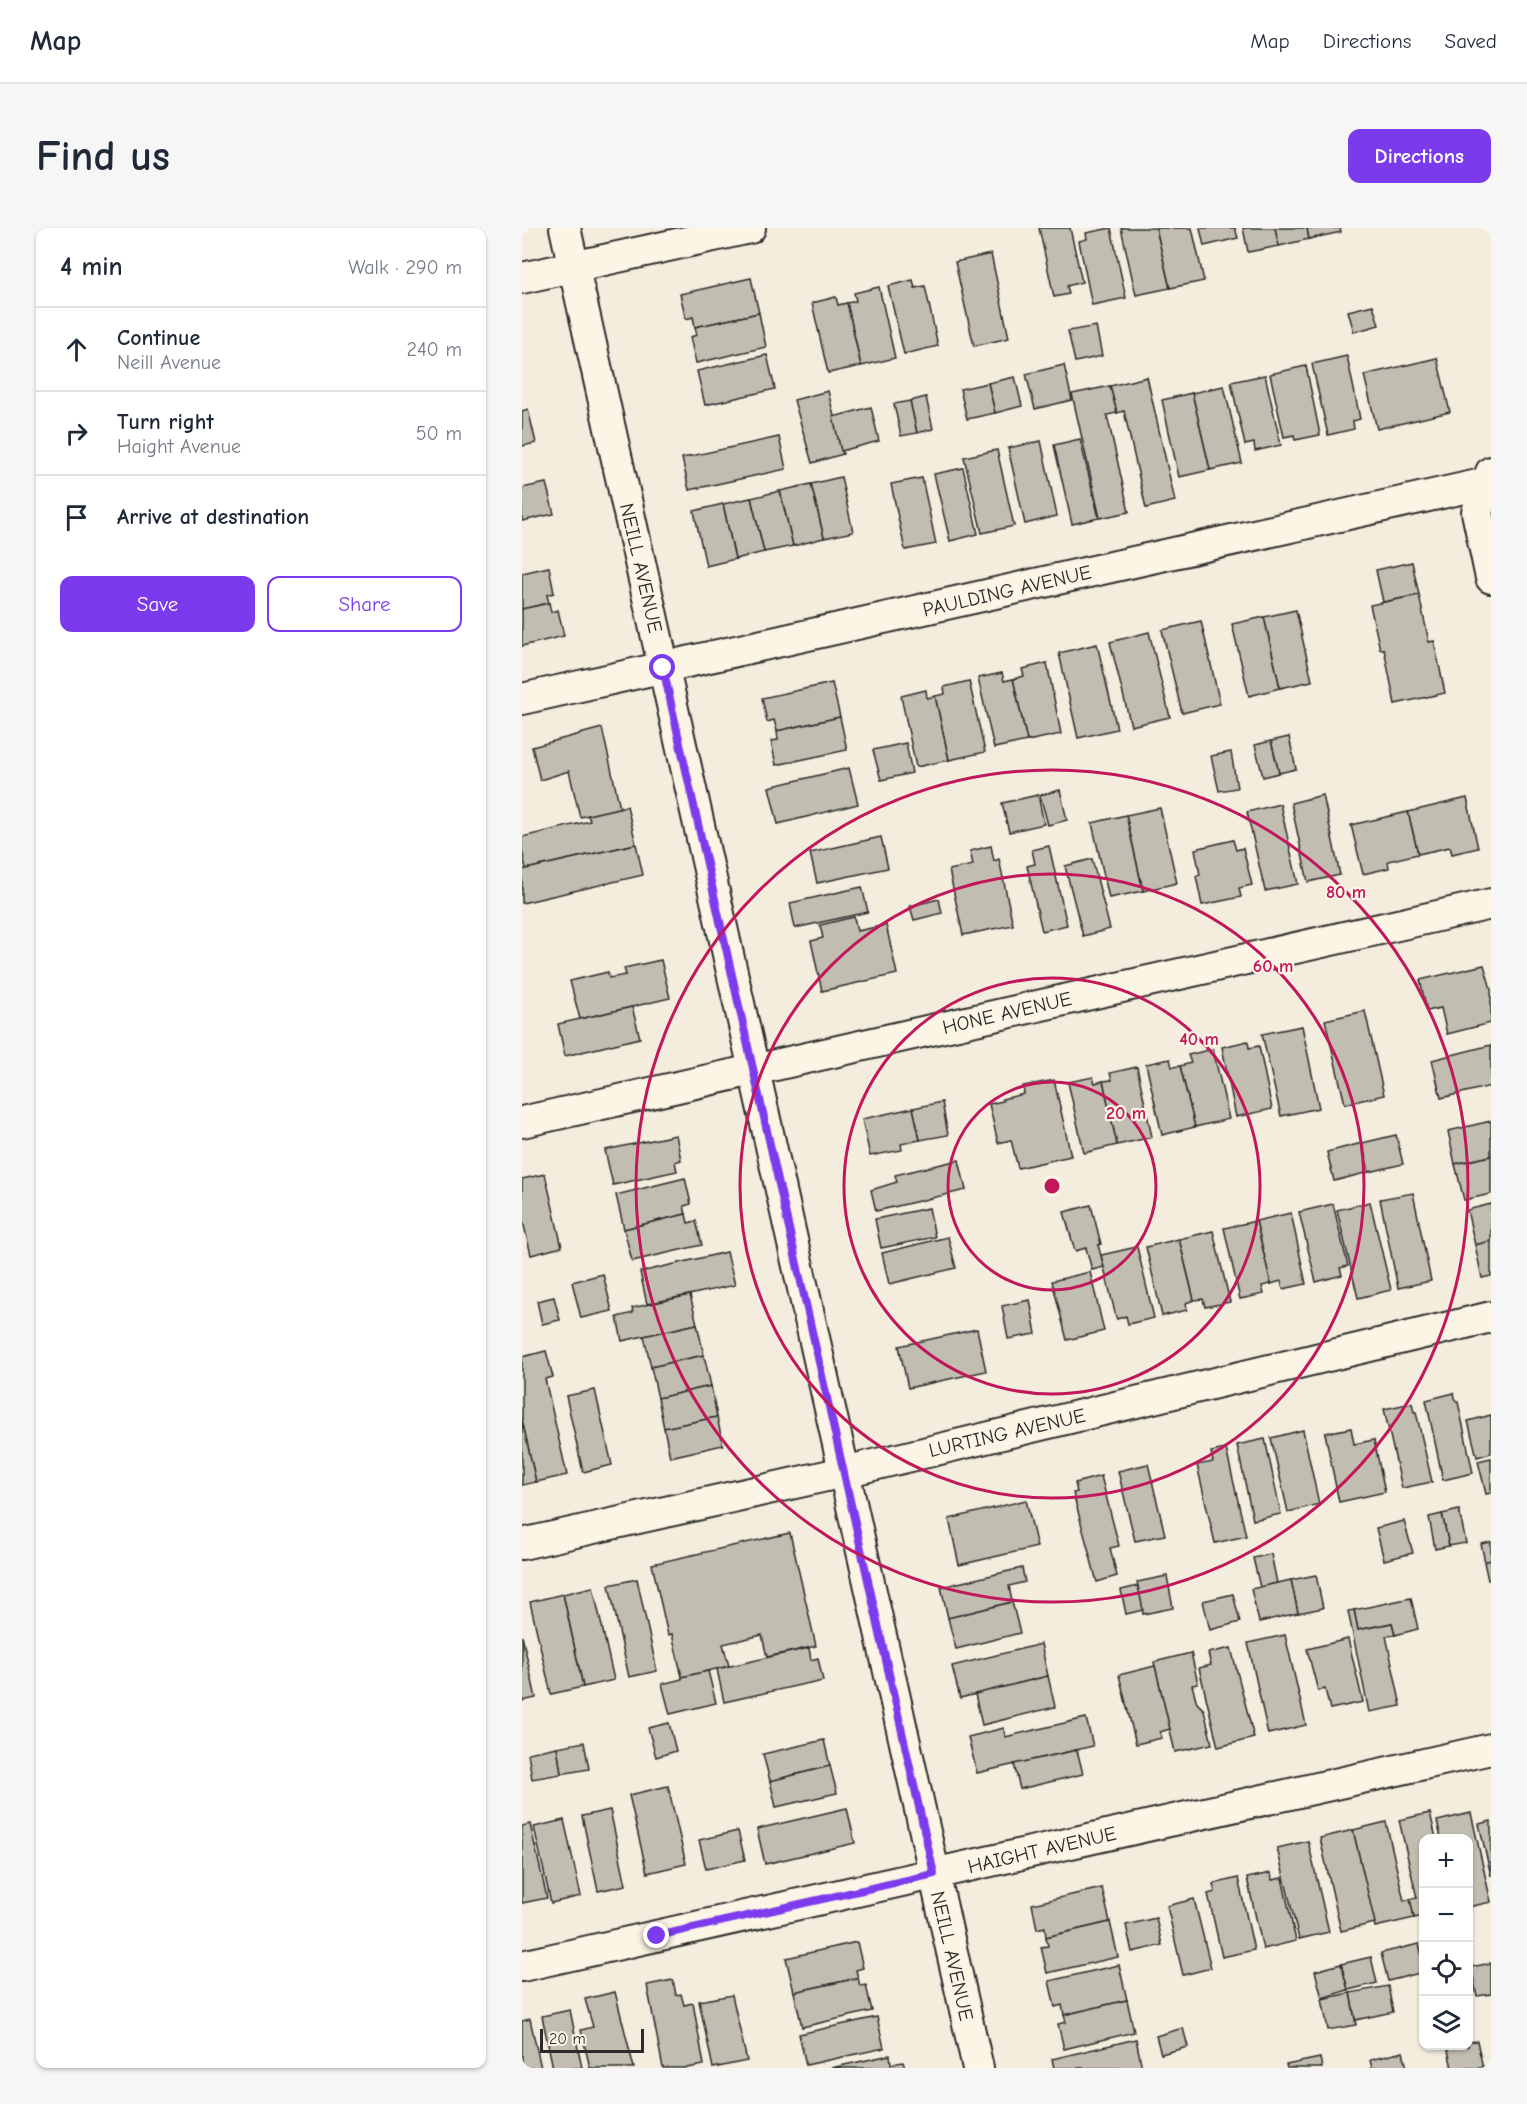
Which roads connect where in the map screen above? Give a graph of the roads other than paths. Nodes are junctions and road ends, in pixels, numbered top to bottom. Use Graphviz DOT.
graph roads {
  1 [pos="565,228"];
  2 [pos="750,228"];
  3 [pos="573,267"];
  4 [pos="522,278"];
  5 [pos="1490,479"];
  6 [pos="1491,578"];
  7 [pos="663,668"];
  8 [pos="522,699"];
  9 [pos="1491,904"];
  10 [pos="754,1070"];
  11 [pos="522,1122"];
  12 [pos="1491,1317"];
  13 [pos="844,1472"];
  14 [pos="522,1544"];
  15 [pos="1491,1749"];
  16 [pos="934,1874"];
  17 [pos="522,1966"];
  18 [pos="978,2068"];
  1 -- 3 [label="street, NEILL AVENUE"];
  2 -- 3 [label="street"];
  3 -- 4 [label="street"];
  3 -- 7 [label="street, NEILL AVENUE"];
  5 -- 6 [label="street"];
  5 -- 7 [label="street, PAULDING AVENUE"];
  7 -- 8 [label="street, PAULDING AVENUE"];
  7 -- 10 [label="street, NEILL AVENUE"];
  9 -- 10 [label="street, HONE AVENUE"];
  10 -- 11 [label="street, HONE AVENUE"];
  10 -- 13 [label="street, NEILL AVENUE"];
  12 -- 13 [label="street, LURTING AVENUE"];
  13 -- 14 [label="street, LURTING AVENUE"];
  13 -- 16 [label="street, NEILL AVENUE"];
  15 -- 16 [label="street, HAIGHT AVENUE"];
  16 -- 17 [label="street, HAIGHT AVENUE"];
  16 -- 18 [label="street, NEILL AVENUE"];
}
